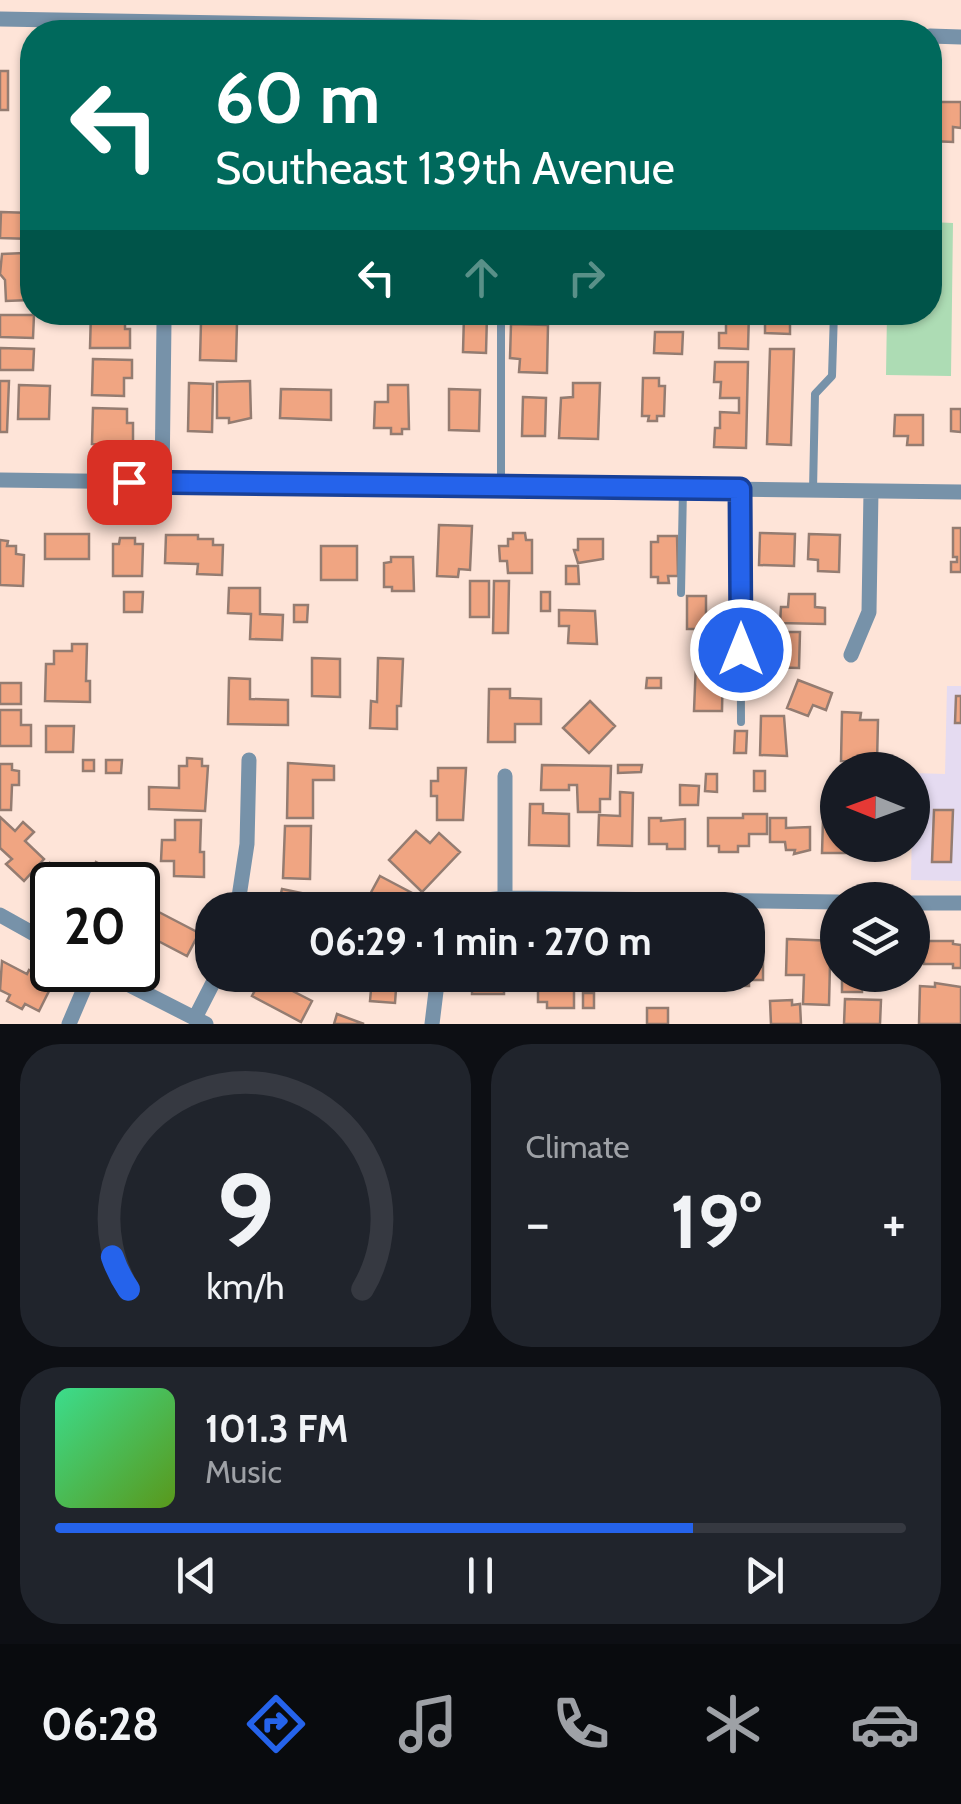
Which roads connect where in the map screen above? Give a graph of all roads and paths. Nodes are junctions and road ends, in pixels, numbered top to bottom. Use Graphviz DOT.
graph roads {
  1 [pos="0,19"];
  2 [pos="57,20"];
  3 [pos="162,325"];
  4 [pos="501,325"];
  5 [pos="834,325"];
  6 [pos="0,480"];
  7 [pos="162,482"];
  8 [pos="501,486"];
  9 [pos="683,488"];
  10 [pos="740,489"];
  11 [pos="813,490"];
  12 [pos="871,491"];
  13 [pos="961,492"];
  14 [pos="681,592"];
  15 [pos="850,655"];
  16 [pos="741,722"];
  17 [pos="250,760"];
  18 [pos="505,776"];
  19 [pos="240,892"];
  20 [pos="506,892"];
  21 [pos="765,901"];
  22 [pos="820,902"];
  23 [pos="930,903"];
  24 [pos="961,903"];
  25 [pos="0,915"];
  26 [pos="30,932"];
  27 [pos="83,992"];
  28 [pos="144,992"];
  29 [pos="211,992"];
  30 [pos="436,992"];
  31 [pos="201,1021"];
  32 [pos="69,1024"];
  33 [pos="432,1024"];
  1 -- 2 [label="street"];
  3 -- 7 [label="street"];
  4 -- 8 [label="lane"];
  5 -- 11 [label="lane"];
  6 -- 7 [label="street"];
  7 -- 8 [label="street"];
  8 -- 9 [label="street"];
  9 -- 10 [label="street"];
  9 -- 14 [label="lane"];
  10 -- 11 [label="street"];
  10 -- 16 [label="lane"];
  11 -- 12 [label="street"];
  12 -- 13 [label="street"];
  12 -- 15 [label="street"];
  17 -- 19 [label="street"];
  18 -- 20 [label="street"];
  21 -- 22 [label="street"];
  23 -- 24 [label="street"];
  25 -- 26 [label="street"];
  27 -- 32 [label="street"];
  28 -- 31 [label="street"];
  29 -- 31 [label="street"];
  30 -- 33 [label="street"];
}
